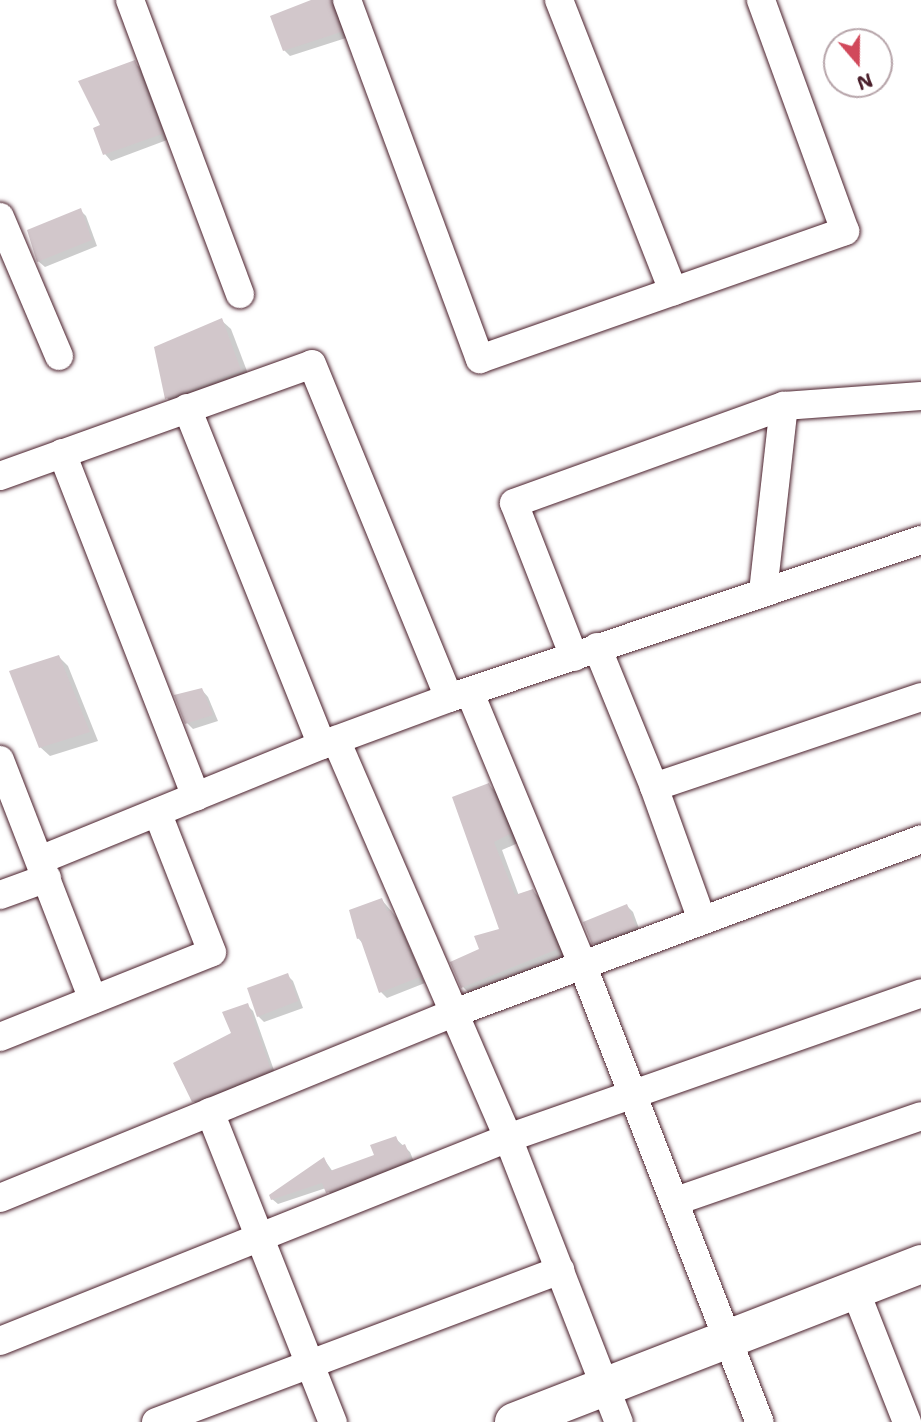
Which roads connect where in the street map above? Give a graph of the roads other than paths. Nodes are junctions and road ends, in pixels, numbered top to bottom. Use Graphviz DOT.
graph roads {
  1 [pos="130,0"];
  2 [pos="347,0"];
  3 [pos="559,0"];
  4 [pos="761,0"];
  5 [pos="0,217"];
  6 [pos="673,291"];
  7 [pos="240,294"];
  8 [pos="58,356"];
  9 [pos="921,396"];
  10 [pos="784,407"];
  11 [pos="187,408"];
  12 [pos="62,453"];
  13 [pos="0,476"];
  14 [pos="921,540"];
  15 [pos="763,592"];
  16 [pos="585,652"];
  17 [pos="460,696"];
  18 [pos="921,697"];
  19 [pos="329,742"];
  20 [pos="0,760"];
  21 [pos="654,787"];
  22 [pos="195,797"];
  23 [pos="157,812"];
  24 [pos="921,839"];
  25 [pos="43,869"];
  26 [pos="0,895"];
  27 [pos="702,920"];
  28 [pos="582,964"];
  29 [pos="921,993"];
  30 [pos="93,1000"];
  31 [pos="454,1013"];
  32 [pos="0,1037"];
  33 [pos="633,1094"];
  34 [pos="210,1112"];
  35 [pos="921,1116"];
  36 [pos="508,1138"];
  37 [pos="0,1198"];
  38 [pos="676,1201"];
  39 [pos="261,1239"];
  40 [pos="921,1264"];
  41 [pos="560,1270"];
  42 [pos="855,1290"];
  43 [pos="727,1339"];
  44 [pos="0,1341"];
  45 [pos="310,1363"];
  46 [pos="605,1386"];
  47 [pos="156,1422"];
  48 [pos="333,1422"];
  49 [pos="514,1422"];
  50 [pos="619,1422"];
  51 [pos="760,1422"];
  52 [pos="907,1422"];
  1 -- 7 [label="street"];
  2 -- 6 [label="street"];
  3 -- 6 [label="street"];
  4 -- 6 [label="street"];
  5 -- 8 [label="street"];
  9 -- 10 [label="street"];
  10 -- 15 [label="street"];
  10 -- 16 [label="street"];
  11 -- 12 [label="street"];
  11 -- 17 [label="street"];
  11 -- 19 [label="street"];
  12 -- 13 [label="street"];
  12 -- 22 [label="street"];
  14 -- 15 [label="street"];
  15 -- 16 [label="street"];
  16 -- 17 [label="street"];
  16 -- 21 [label="street"];
  17 -- 19 [label="street"];
  17 -- 28 [label="street"];
  18 -- 21 [label="street"];
  19 -- 22 [label="street"];
  19 -- 31 [label="street"];
  20 -- 25 [label="street"];
  21 -- 27 [label="street"];
  22 -- 23 [label="street"];
  23 -- 25 [label="street"];
  23 -- 30 [label="street"];
  24 -- 27 [label="street"];
  25 -- 26 [label="street"];
  25 -- 30 [label="street"];
  27 -- 28 [label="street"];
  28 -- 31 [label="street"];
  28 -- 33 [label="street"];
  29 -- 33 [label="street"];
  30 -- 32 [label="street"];
  31 -- 34 [label="street"];
  31 -- 36 [label="street"];
  33 -- 36 [label="street"];
  33 -- 38 [label="street"];
  34 -- 37 [label="street"];
  34 -- 39 [label="street"];
  35 -- 38 [label="street"];
  36 -- 39 [label="street"];
  36 -- 41 [label="street"];
  38 -- 43 [label="street"];
  39 -- 44 [label="street"];
  39 -- 45 [label="street"];
  40 -- 42 [label="street"];
  41 -- 45 [label="street"];
  41 -- 46 [label="street"];
  42 -- 43 [label="street"];
  42 -- 52 [label="street"];
  43 -- 46 [label="street"];
  43 -- 51 [label="street"];
  45 -- 47 [label="street"];
  45 -- 48 [label="street"];
  46 -- 49 [label="street"];
  46 -- 50 [label="street"];
}
